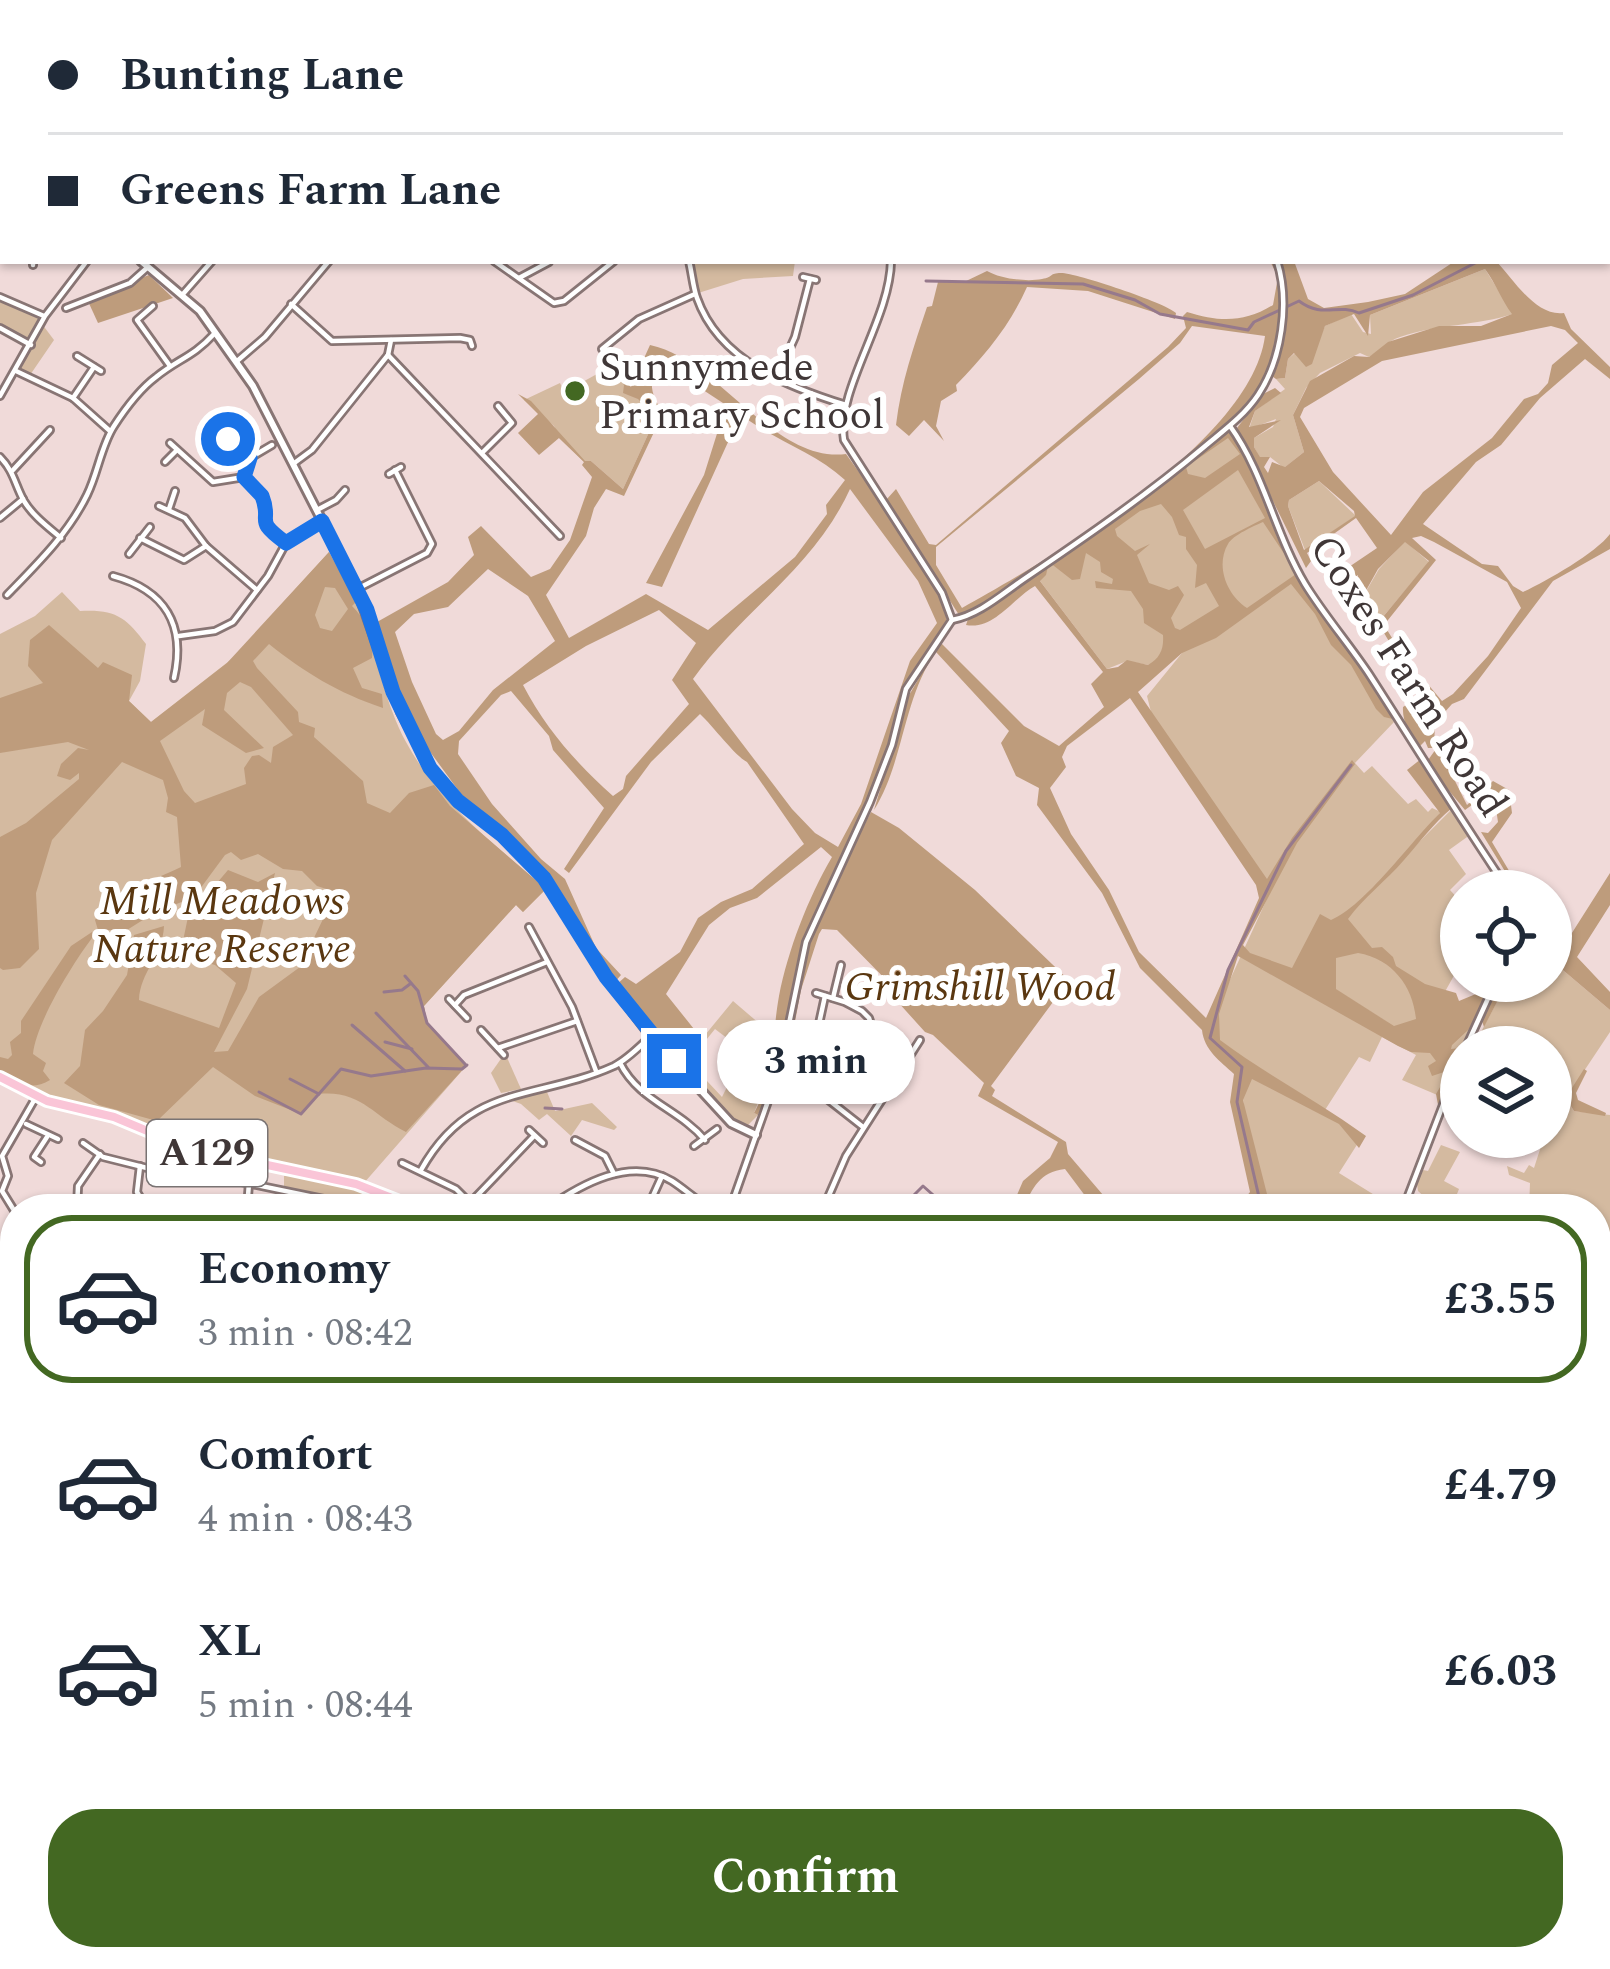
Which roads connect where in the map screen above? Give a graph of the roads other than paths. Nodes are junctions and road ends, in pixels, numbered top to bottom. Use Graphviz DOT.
graph roads {
  1 [pos="85,264"];
  2 [pos="144,264"];
  3 [pos="209,264"];
  4 [pos="326,264"];
  5 [pos="498,264"];
  6 [pos="545,264"];
  7 [pos="610,264"];
  8 [pos="690,264"];
  9 [pos="890,264"];
  10 [pos="1278,264"];
  11 [pos="519,278"];
  12 [pos="810,279"];
  13 [pos="183,294"];
  14 [pos="695,294"];
  15 [pos="0,297"];
  16 [pos="291,304"];
  17 [pos="153,306"];
  18 [pos="66,308"];
  19 [pos="130,312"];
  20 [pos="46,316"];
  21 [pos="137,320"];
  22 [pos="0,328"];
  23 [pos="215,332"];
  24 [pos="616,336"];
  25 [pos="391,340"];
  26 [pos="622,343"];
  27 [pos="31,346"];
  28 [pos="472,346"];
  29 [pos="602,350"];
  30 [pos="388,355"];
  31 [pos="77,356"];
  32 [pos="236,362"];
  33 [pos="94,367"];
  34 [pos="171,367"];
  35 [pos="16,371"];
  36 [pos="101,371"];
  37 [pos="776,379"];
  38 [pos="0,396"];
  39 [pos="74,398"];
  40 [pos="847,405"];
  41 [pos="498,406"];
  42 [pos="1230,426"];
  43 [pos="50,430"];
  44 [pos="110,431"];
  45 [pos="228,439"];
  46 [pos="170,443"];
  47 [pos="272,445"];
  48 [pos="177,450"];
  49 [pos="482,453"];
  50 [pos="0,457"];
  51 [pos="250,458"];
  52 [pos="165,462"];
  53 [pos="293,464"];
  54 [pos="13,470"];
  55 [pos="395,470"];
  56 [pos="244,477"];
  57 [pos="345,490"];
  58 [pos="176,491"];
  59 [pos="23,499"];
  60 [pos="159,506"];
  61 [pos="169,509"];
  62 [pos="317,510"];
  63 [pos="0,518"];
  64 [pos="322,521"];
  65 [pos="150,527"];
  66 [pos="560,536"];
  67 [pos="61,538"];
  68 [pos="140,538"];
  69 [pos="286,543"];
  70 [pos="206,546"];
  71 [pos="129,554"];
  72 [pos="112,576"];
  73 [pos="357,589"];
  74 [pos="257,590"];
  75 [pos="7,596"];
  76 [pos="952,620"];
  77 [pos="179,636"];
  78 [pos="174,678"];
  79 [pos="1497,870"];
  80 [pos="529,927"];
  81 [pos="548,962"];
  82 [pos="841,965"];
  83 [pos="816,993"];
  84 [pos="829,997"];
  85 [pos="467,1018"];
  86 [pos="578,1021"];
  87 [pos="481,1030"];
  88 [pos="817,1033"];
  89 [pos="651,1036"];
  90 [pos="874,1037"];
  91 [pos="919,1046"];
  92 [pos="498,1048"];
  93 [pos="857,1053"];
  94 [pos="504,1055"];
  95 [pos="620,1063"];
  96 [pos="904,1065"];
  97 [pos="596,1071"];
  98 [pos="777,1075"];
  99 [pos="0,1077"];
  100 [pos="36,1097"];
  101 [pos="1440,1112"];
  102 [pos="24,1123"];
  103 [pos="864,1128"];
  104 [pos="717,1130"];
  105 [pos="756,1135"];
  106 [pos="47,1137"];
  107 [pos="58,1139"];
  108 [pos="574,1140"];
  109 [pos="705,1140"];
  110 [pos="83,1142"];
  111 [pos="542,1144"];
  112 [pos="694,1146"];
  113 [pos="100,1154"];
  114 [pos="41,1162"];
  115 [pos="402,1163"];
  116 [pos="140,1166"];
  117 [pos="228,1166"];
  118 [pos="282,1167"];
  119 [pos="421,1170"];
  120 [pos="614,1174"];
  121 [pos="662,1176"];
  122 [pos="249,1183"];
  123 [pos="277,1187"];
  124 [pos="4,1194"];
  125 [pos="78,1194"];
  126 [pos="138,1194"];
  127 [pos="248,1194"];
  128 [pos="308,1194"];
  129 [pos="382,1194"];
  130 [pos="460,1194"];
  131 [pos="478,1194"];
  132 [pos="576,1194"];
  133 [pos="654,1194"];
  134 [pos="689,1194"];
  135 [pos="735,1194"];
  136 [pos="829,1194"];
  137 [pos="1408,1194"];
  1 -- 20 [label="street"];
  2 -- 13 [label="street"];
  2 -- 18 [label="street"];
  3 -- 13 [label="street"];
  4 -- 16 [label="street"];
  5 -- 11 [label="street"];
  6 -- 11 [label="street"];
  7 -- 11 [label="street"];
  8 -- 14 [label="street"];
  9 -- 40 [label="street"];
  10 -- 42 [label="street"];
  12 -- 37 [label="street"];
  13 -- 23 [label="street"];
  14 -- 24 [label="street"];
  14 -- 37 [label="street"];
  15 -- 20 [label="street"];
  16 -- 25 [label="street"];
  16 -- 32 [label="street"];
  17 -- 21 [label="street"];
  19 -- 21 [label="street"];
  20 -- 27 [label="street"];
  21 -- 34 [label="street"];
  22 -- 27 [label="street"];
  23 -- 32 [label="street"];
  23 -- 34 [label="street"];
  24 -- 26 [label="street"];
  24 -- 29 [label="street"];
  25 -- 28 [label="street"];
  25 -- 30 [label="street"];
  27 -- 35 [label="street"];
  30 -- 49 [label="street"];
  30 -- 53 [label="street"];
  31 -- 33 [label="street"];
  32 -- 53 [label="street"];
  33 -- 36 [label="street"];
  33 -- 39 [label="street"];
  34 -- 44 [label="street"];
  35 -- 38 [label="street"];
  35 -- 39 [label="street"];
  37 -- 40 [label="street"];
  39 -- 44 [label="street"];
  40 -- 76 [label="street"];
  41 -- 49 [label="street"];
  42 -- 76 [label="street"];
  42 -- 79 [label="street, Coxes Farm Road"];
  43 -- 54 [label="street"];
  44 -- 67 [label="street"];
  45 -- 51 [label="street"];
  46 -- 48 [label="street"];
  47 -- 51 [label="street"];
  48 -- 52 [label="street"];
  48 -- 56 [label="street"];
  49 -- 66 [label="street"];
  50 -- 54 [label="street"];
  51 -- 56 [label="street"];
  53 -- 62 [label="street"];
  54 -- 59 [label="street"];
  55 -- 73 [label="street"];
  56 -- 69 [label="street"];
  57 -- 62 [label="street"];
  58 -- 61 [label="street"];
  59 -- 63 [label="street"];
  59 -- 67 [label="street"];
  60 -- 61 [label="street"];
  61 -- 70 [label="street"];
  62 -- 64 [label="street"];
  64 -- 69 [label="street"];
  64 -- 73 [label="street"];
  65 -- 68 [label="street"];
  67 -- 75 [label="street"];
  68 -- 70 [label="street"];
  68 -- 71 [label="street"];
  69 -- 74 [label="street"];
  70 -- 74 [label="street"];
  72 -- 77 [label="street"];
  73 -- 89 [label="street"];
  74 -- 77 [label="street"];
  76 -- 98 [label="street"];
  77 -- 78 [label="street"];
  80 -- 81 [label="street"];
  81 -- 85 [label="street"];
  81 -- 86 [label="street"];
  82 -- 84 [label="street"];
  83 -- 84 [label="street"];
  84 -- 88 [label="street"];
  84 -- 90 [label="street"];
  86 -- 92 [label="street"];
  86 -- 97 [label="street"];
  87 -- 92 [label="street"];
  89 -- 95 [label="street"];
  89 -- 105 [label="street"];
  90 -- 93 [label="street"];
  90 -- 96 [label="street"];
  91 -- 96 [label="street"];
  92 -- 94 [label="street"];
  95 -- 97 [label="street"];
  95 -- 109 [label="street"];
  96 -- 103 [label="street"];
  97 -- 119 [label="street"];
  98 -- 103 [label="street"];
  98 -- 105 [label="street"];
  99 -- 100 [label="main road, A129"];
  100 -- 102 [label="street"];
  100 -- 117 [label="main road, A129"];
  101 -- 137 [label="street"];
  102 -- 106 [label="street"];
  102 -- 124 [label="street"];
  103 -- 136 [label="street"];
  104 -- 109 [label="street"];
  105 -- 135 [label="street"];
  106 -- 107 [label="street"];
  106 -- 114 [label="street"];
  108 -- 120 [label="street"];
  109 -- 112 [label="street"];
  110 -- 113 [label="street"];
  111 -- 131 [label="street"];
  113 -- 116 [label="street"];
  113 -- 125 [label="street"];
  115 -- 119 [label="street"];
  116 -- 117 [label="street"];
  116 -- 126 [label="street"];
  117 -- 118 [label="main road, A129"];
  117 -- 122 [label="street"];
  118 -- 123 [label="street"];
  118 -- 129 [label="main road, A129"];
  119 -- 130 [label="street"];
  120 -- 121 [label="street"];
  120 -- 132 [label="street"];
  121 -- 133 [label="street"];
  121 -- 134 [label="street"];
  122 -- 123 [label="street"];
  122 -- 127 [label="street"];
  123 -- 128 [label="street"];
}
